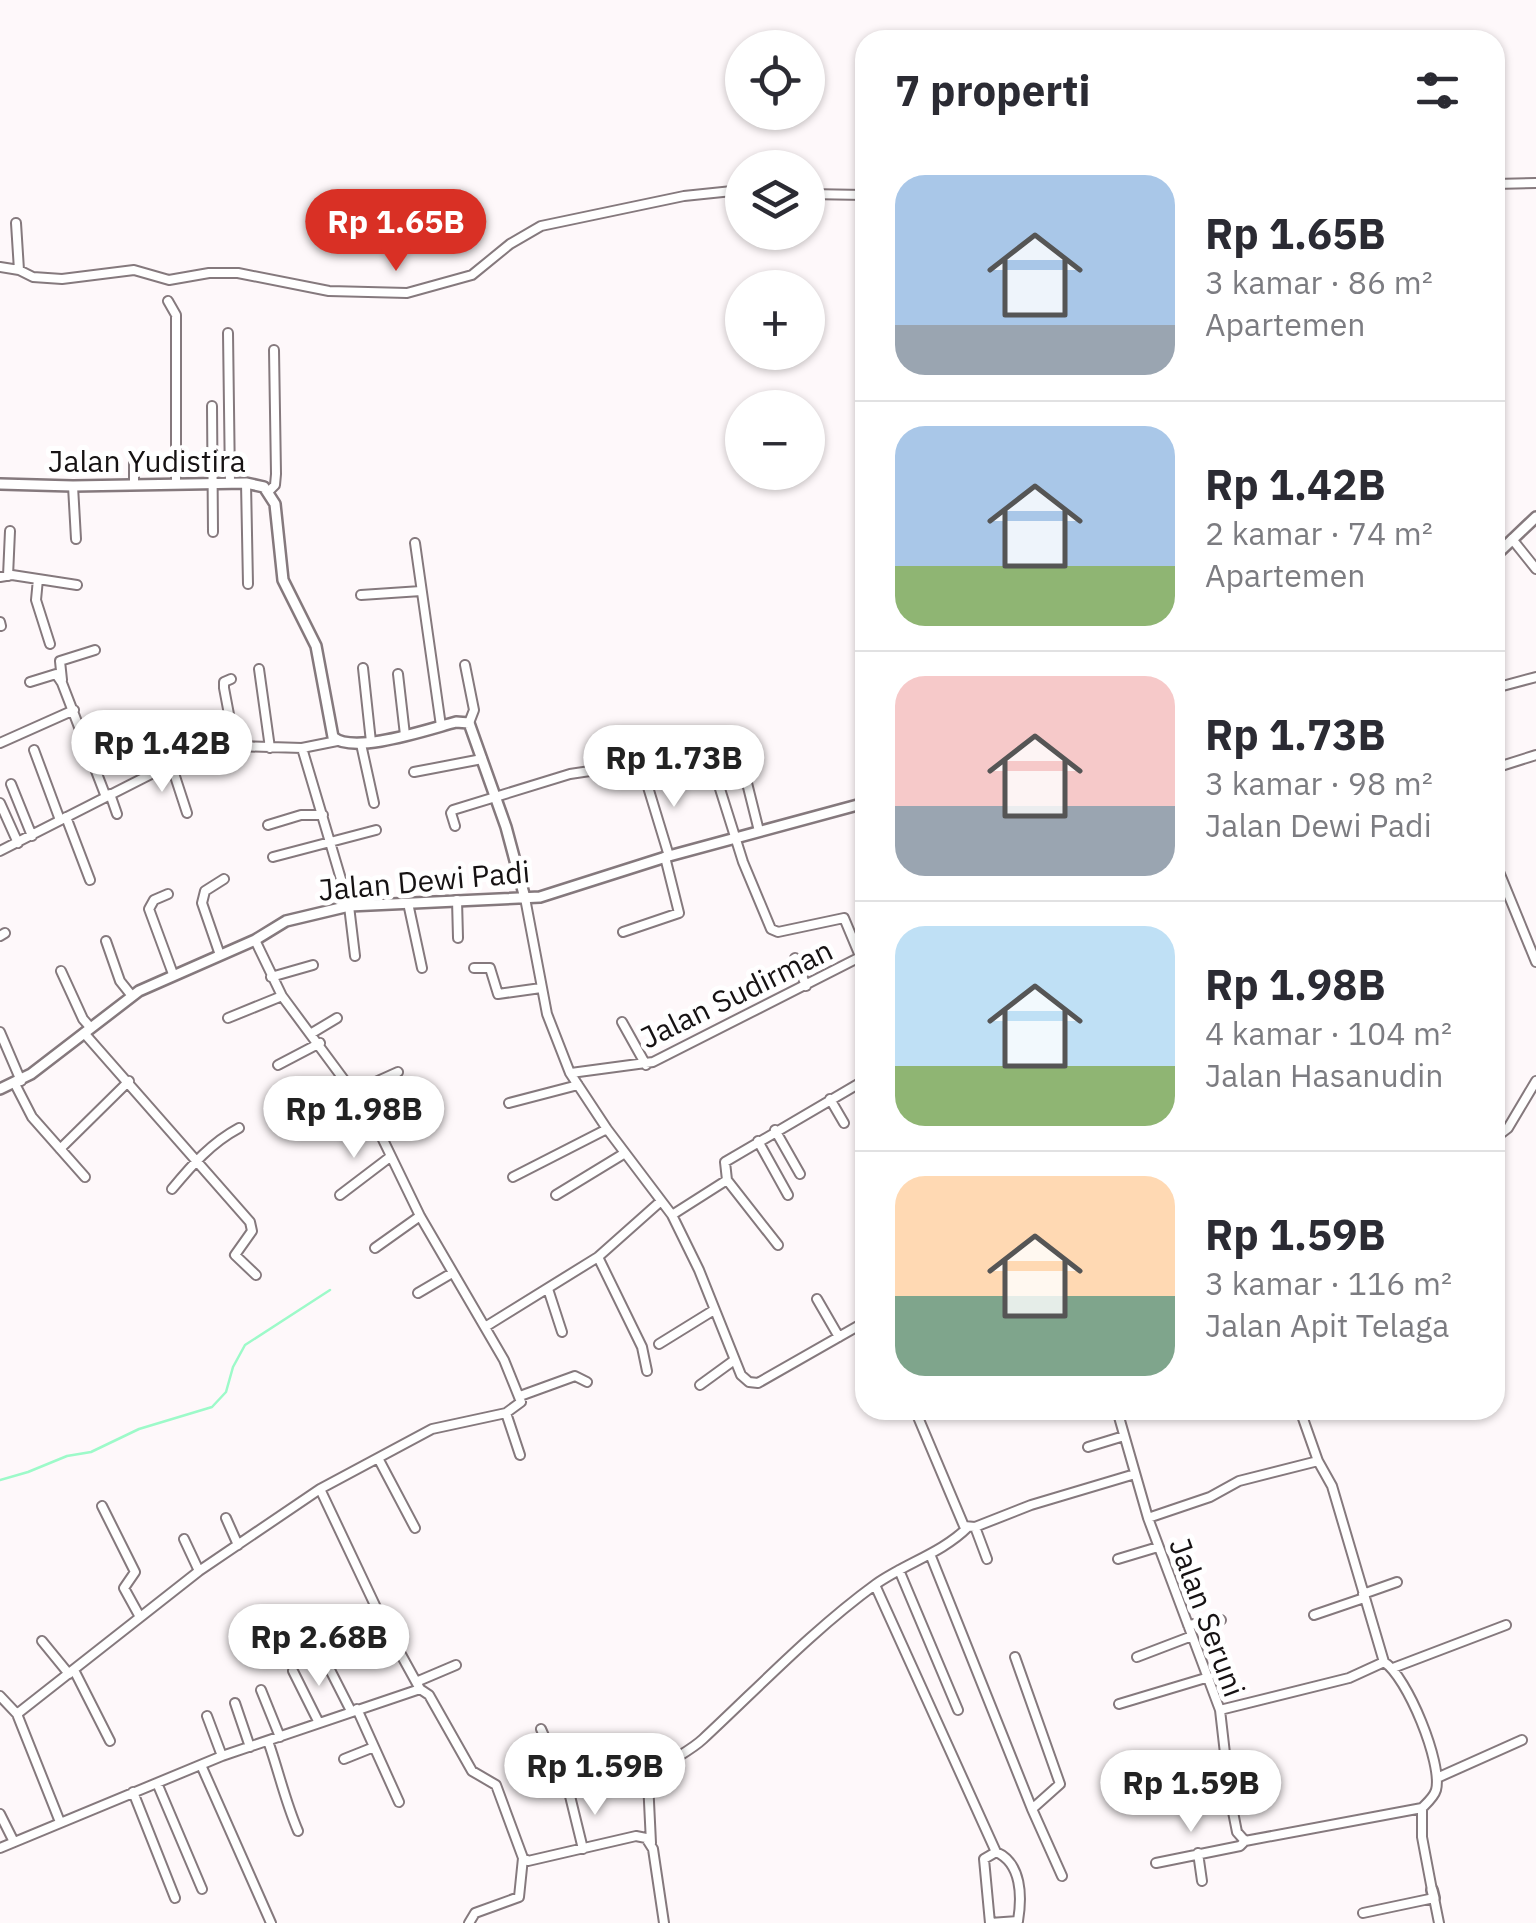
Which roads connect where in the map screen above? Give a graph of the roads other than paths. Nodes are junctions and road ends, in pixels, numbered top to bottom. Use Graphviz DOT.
graph roads {
  1 [pos="1536,183"];
  2 [pos="1505,184"];
  3 [pos="725,192"];
  4 [pos="825,195"];
  5 [pos="855,196"];
  6 [pos="16,222"];
  7 [pos="0,266"];
  8 [pos="19,270"];
  9 [pos="168,301"];
  10 [pos="228,333"];
  11 [pos="274,350"];
  12 [pos="212,406"];
  13 [pos="134,459"];
  14 [pos="176,482"];
  15 [pos="212,482"];
  16 [pos="230,482"];
  17 [pos="246,482"];
  18 [pos="0,484"];
  19 [pos="73,486"];
  20 [pos="134,486"];
  21 [pos="269,491"];
  22 [pos="1536,517"];
  23 [pos="10,531"];
  24 [pos="213,532"];
  25 [pos="76,539"];
  26 [pos="1512,539"];
  27 [pos="415,544"];
  28 [pos="1505,546"];
  29 [pos="1536,568"];
  30 [pos="4,576"];
  31 [pos="38,579"];
  32 [pos="248,584"];
  33 [pos="77,585"];
  34 [pos="421,592"];
  35 [pos="361,595"];
  36 [pos="50,644"];
  37 [pos="94,650"];
  38 [pos="465,665"];
  39 [pos="363,668"];
  40 [pos="259,669"];
  41 [pos="398,674"];
  42 [pos="232,678"];
  43 [pos="1536,678"];
  44 [pos="30,682"];
  45 [pos="62,683"];
  46 [pos="1505,686"];
  47 [pos="74,710"];
  48 [pos="469,723"];
  49 [pos="440,726"];
  50 [pos="406,735"];
  51 [pos="0,742"];
  52 [pos="336,742"];
  53 [pos="366,743"];
  54 [pos="235,746"];
  55 [pos="270,748"];
  56 [pos="302,748"];
  57 [pos="34,750"];
  58 [pos="1536,755"];
  59 [pos="482,759"];
  60 [pos="171,764"];
  61 [pos="1505,765"];
  62 [pos="744,771"];
  63 [pos="414,772"];
  64 [pos="716,772"];
  65 [pos="11,784"];
  66 [pos="108,796"];
  67 [pos="494,797"];
  68 [pos="0,802"];
  69 [pos="374,803"];
  70 [pos="855,806"];
  71 [pos="188,813"];
  72 [pos="117,814"];
  73 [pos="323,815"];
  74 [pos="63,819"];
  75 [pos="268,825"];
  76 [pos="455,826"];
  77 [pos="376,830"];
  78 [pos="760,831"];
  79 [pos="32,836"];
  80 [pos="736,838"];
  81 [pos="331,842"];
  82 [pos="18,843"];
  83 [pos="0,851"];
  84 [pos="667,857"];
  85 [pos="273,858"];
  86 [pos="224,879"];
  87 [pos="90,880"];
  88 [pos="1505,886"];
  89 [pos="168,894"];
  90 [pos="524,898"];
  91 [pos="457,900"];
  92 [pos="408,903"];
  93 [pos="350,906"];
  94 [pos="623,932"];
  95 [pos="458,938"];
  96 [pos="255,940"];
  97 [pos="106,942"];
  98 [pos="855,945"];
  99 [pos="220,955"];
  100 [pos="355,956"];
  101 [pos="795,958"];
  102 [pos="855,960"];
  103 [pos="1536,962"];
  104 [pos="313,966"];
  105 [pos="422,968"];
  106 [pos="474,968"];
  107 [pos="61,971"];
  108 [pos="172,974"];
  109 [pos="271,977"];
  110 [pos="806,986"];
  111 [pos="541,988"];
  112 [pos="132,996"];
  113 [pos="282,996"];
  114 [pos="228,1018"];
  115 [pos="336,1018"];
  116 [pos="622,1022"];
  117 [pos="87,1030"];
  118 [pos="0,1032"];
  119 [pos="312,1032"];
  120 [pos="320,1043"];
  121 [pos="646,1064"];
  122 [pos="278,1065"];
  123 [pos="398,1072"];
  124 [pos="570,1073"];
  125 [pos="129,1081"];
  126 [pos="1536,1081"];
  127 [pos="18,1082"];
  128 [pos="578,1085"];
  129 [pos="855,1085"];
  130 [pos="0,1089"];
  131 [pos="356,1092"];
  132 [pos="830,1099"];
  133 [pos="509,1103"];
  134 [pos="844,1123"];
  135 [pos="278,1126"];
  136 [pos="239,1128"];
  137 [pos="607,1129"];
  138 [pos="775,1130"];
  139 [pos="1505,1130"];
  140 [pos="758,1141"];
  141 [pos="60,1149"];
  142 [pos="625,1153"];
  143 [pos="390,1157"];
  144 [pos="195,1161"];
  145 [pos="800,1174"];
  146 [pos="86,1177"];
  147 [pos="512,1177"];
  148 [pos="726,1180"];
  149 [pos="172,1189"];
  150 [pos="340,1195"];
  151 [pos="556,1195"];
  152 [pos="788,1195"];
  153 [pos="662,1200"];
  154 [pos="672,1214"];
  155 [pos="420,1216"];
  156 [pos="778,1245"];
  157 [pos="375,1248"];
  158 [pos="598,1257"];
  159 [pos="452,1273"];
  160 [pos="256,1275"];
  161 [pos="548,1289"];
  162 [pos="418,1293"];
  163 [pos="817,1299"];
  164 [pos="714,1310"];
  165 [pos="484,1327"];
  166 [pos="855,1328"];
  167 [pos="562,1332"];
  168 [pos="839,1338"];
  169 [pos="659,1344"];
  170 [pos="733,1361"];
  171 [pos="647,1371"];
  172 [pos="587,1382"];
  173 [pos="700,1385"];
  174 [pos="520,1400"];
  175 [pos="506,1412"];
  176 [pos="920,1420"];
  177 [pos="1120,1420"];
  178 [pos="1304,1420"];
  179 [pos="1124,1436"];
  180 [pos="1088,1447"];
  181 [pos="520,1454"];
  182 [pos="378,1458"];
  183 [pos="1318,1461"];
  184 [pos="1136,1474"];
  185 [pos="320,1489"];
  186 [pos="102,1506"];
  187 [pos="226,1518"];
  188 [pos="1148,1518"];
  189 [pos="972,1527"];
  190 [pos="415,1528"];
  191 [pos="184,1538"];
  192 [pos="238,1545"];
  193 [pos="1158,1547"];
  194 [pos="930,1554"];
  195 [pos="987,1560"];
  196 [pos="1118,1560"];
  197 [pos="199,1570"];
  198 [pos="898,1570"];
  199 [pos="1397,1582"];
  200 [pos="876,1585"];
  201 [pos="1364,1596"];
  202 [pos="1314,1615"];
  203 [pos="140,1618"];
  204 [pos="1221,1620"];
  205 [pos="1188,1625"];
  206 [pos="1506,1625"];
  207 [pos="1192,1636"];
  208 [pos="42,1641"];
  209 [pos="324,1656"];
  210 [pos="1015,1657"];
  211 [pos="1137,1657"];
  212 [pos="456,1665"];
  213 [pos="1389,1665"];
  214 [pos="293,1670"];
  215 [pos="71,1671"];
  216 [pos="1209,1677"];
  217 [pos="418,1686"];
  218 [pos="261,1690"];
  219 [pos="0,1696"];
  220 [pos="235,1703"];
  221 [pos="1118,1704"];
  222 [pos="354,1710"];
  223 [pos="958,1710"];
  224 [pos="1220,1710"];
  225 [pos="16,1714"];
  226 [pos="207,1716"];
  227 [pos="319,1723"];
  228 [pos="540,1730"];
  229 [pos="280,1737"];
  230 [pos="1522,1740"];
  231 [pos="110,1741"];
  232 [pos="268,1741"];
  233 [pos="250,1747"];
  234 [pos="374,1747"];
  235 [pos="222,1756"];
  236 [pos="344,1759"];
  237 [pos="201,1765"];
  238 [pos="1437,1778"];
  239 [pos="157,1783"];
  240 [pos="133,1792"];
  241 [pos="399,1802"];
  242 [pos="1422,1808"];
  243 [pos="1032,1809"];
  244 [pos="0,1814"];
  245 [pos="60,1822"];
  246 [pos="298,1831"];
  247 [pos="14,1842"];
  248 [pos="1244,1842"];
  249 [pos="651,1843"];
  250 [pos="0,1848"];
  251 [pos="583,1849"];
  252 [pos="996,1852"];
  253 [pos="1198,1853"];
  254 [pos="523,1858"];
  255 [pos="1156,1863"];
  256 [pos="1062,1876"];
  257 [pos="1202,1882"];
  258 [pos="202,1889"];
  259 [pos="1433,1894"];
  260 [pos="175,1898"];
  261 [pos="1363,1913"];
  262 [pos="270,1923"];
  263 [pos="468,1923"];
  264 [pos="664,1923"];
  265 [pos="1439,1923"];
  1 -- 2 [label="street"];
  3 -- 8 [label="street"];
  4 -- 5 [label="street"];
  6 -- 8 [label="street"];
  7 -- 8 [label="street"];
  9 -- 14 [label="street"];
  10 -- 16 [label="street"];
  11 -- 21 [label="street"];
  12 -- 15 [label="street"];
  13 -- 20 [label="street"];
  14 -- 15 [label="street, Jalan Yudistira"];
  14 -- 20 [label="street, Jalan Yudistira"];
  15 -- 16 [label="street, Jalan Yudistira"];
  15 -- 24 [label="street"];
  16 -- 17 [label="street, Jalan Yudistira"];
  17 -- 21 [label="street, Jalan Yudistira"];
  17 -- 32 [label="street"];
  18 -- 19 [label="street, Jalan Yudistira"];
  19 -- 20 [label="street, Jalan Yudistira"];
  19 -- 25 [label="street"];
  21 -- 52 [label="street, Jalan Yudistira"];
  22 -- 26 [label="street"];
  23 -- 30 [label="street"];
  26 -- 28 [label="street"];
  26 -- 29 [label="street"];
  27 -- 34 [label="street"];
  30 -- 31 [label="street"];
  31 -- 33 [label="street"];
  31 -- 36 [label="street"];
  34 -- 35 [label="street"];
  34 -- 49 [label="street"];
  37 -- 45 [label="street"];
  38 -- 48 [label="street"];
  39 -- 53 [label="street"];
  40 -- 55 [label="street"];
  41 -- 50 [label="street"];
  42 -- 54 [label="street"];
  43 -- 46 [label="street"];
  44 -- 45 [label="street"];
  45 -- 47 [label="street"];
  47 -- 51 [label="street"];
  47 -- 66 [label="street"];
  48 -- 49 [label="street"];
  48 -- 59 [label="street"];
  49 -- 50 [label="street"];
  50 -- 53 [label="street"];
  52 -- 53 [label="street"];
  52 -- 56 [label="street"];
  53 -- 69 [label="street"];
  54 -- 55 [label="street"];
  54 -- 60 [label="street"];
  55 -- 56 [label="street"];
  56 -- 73 [label="street"];
  57 -- 74 [label="street"];
  58 -- 61 [label="street"];
  59 -- 63 [label="street"];
  59 -- 67 [label="street"];
  60 -- 66 [label="street"];
  60 -- 71 [label="street"];
  62 -- 78 [label="street"];
  64 -- 80 [label="street"];
  65 -- 79 [label="street"];
  66 -- 72 [label="street"];
  66 -- 74 [label="street"];
  67 -- 76 [label="street"];
  67 -- 84 [label="street"];
  67 -- 90 [label="street"];
  68 -- 82 [label="street"];
  70 -- 78 [label="street, Jalan Dewi Padi"];
  73 -- 75 [label="street"];
  73 -- 81 [label="street"];
  74 -- 79 [label="street"];
  74 -- 87 [label="street"];
  77 -- 81 [label="street"];
  78 -- 80 [label="street, Jalan Dewi Padi"];
  79 -- 82 [label="street"];
  80 -- 84 [label="street, Jalan Dewi Padi"];
  80 -- 98 [label="street"];
  81 -- 85 [label="street"];
  81 -- 93 [label="street"];
  82 -- 83 [label="street"];
  84 -- 90 [label="street, Jalan Dewi Padi"];
  84 -- 94 [label="street"];
  86 -- 99 [label="street"];
  88 -- 103 [label="street"];
  89 -- 108 [label="street"];
  90 -- 91 [label="street, Jalan Dewi Padi"];
  90 -- 111 [label="street"];
  91 -- 92 [label="street, Jalan Dewi Padi"];
  91 -- 95 [label="street"];
  92 -- 93 [label="street, Jalan Dewi Padi"];
  92 -- 105 [label="street"];
  93 -- 96 [label="street, Jalan Dewi Padi"];
  93 -- 100 [label="street"];
  96 -- 99 [label="street, Jalan Dewi Padi"];
  96 -- 109 [label="street"];
  97 -- 112 [label="street"];
  99 -- 108 [label="street, Jalan Dewi Padi"];
  101 -- 110 [label="street"];
  102 -- 110 [label="street, Jalan Sudirman"];
  104 -- 109 [label="street"];
  106 -- 111 [label="street"];
  107 -- 117 [label="street"];
  108 -- 112 [label="street, Jalan Dewi Padi"];
  109 -- 113 [label="street"];
  110 -- 121 [label="street, Jalan Sudirman"];
  111 -- 124 [label="street"];
  112 -- 117 [label="street, Jalan Dewi Padi"];
  113 -- 114 [label="street"];
  113 -- 119 [label="street"];
  115 -- 119 [label="street"];
  116 -- 121 [label="street"];
  117 -- 125 [label="street"];
  117 -- 127 [label="street, Jalan Dewi Padi"];
  118 -- 127 [label="street"];
  119 -- 120 [label="street"];
  120 -- 122 [label="street"];
  120 -- 131 [label="street"];
  121 -- 124 [label="street, Jalan Sudirman"];
  123 -- 131 [label="street"];
  124 -- 128 [label="street"];
  125 -- 141 [label="street"];
  125 -- 144 [label="street"];
  126 -- 139 [label="street"];
  127 -- 130 [label="street, Jalan Dewi Padi"];
  127 -- 141 [label="street"];
  128 -- 133 [label="street"];
  128 -- 137 [label="street"];
  129 -- 132 [label="street"];
  131 -- 135 [label="street"];
  131 -- 143 [label="street"];
  132 -- 134 [label="street"];
  132 -- 138 [label="street"];
  136 -- 144 [label="street"];
  137 -- 142 [label="street"];
  137 -- 147 [label="street"];
  138 -- 140 [label="street"];
  138 -- 145 [label="street"];
  140 -- 148 [label="street"];
  140 -- 152 [label="street"];
  141 -- 146 [label="street"];
  142 -- 151 [label="street"];
  142 -- 153 [label="street"];
  143 -- 150 [label="street"];
  143 -- 155 [label="street"];
  144 -- 149 [label="street"];
  144 -- 160 [label="street"];
  148 -- 154 [label="street"];
  148 -- 156 [label="street"];
  153 -- 154 [label="street"];
  153 -- 158 [label="street"];
  154 -- 164 [label="street"];
  155 -- 157 [label="street"];
  155 -- 159 [label="street"];
  158 -- 161 [label="street"];
  158 -- 171 [label="street"];
  159 -- 162 [label="street"];
  159 -- 165 [label="street"];
  161 -- 165 [label="street"];
  161 -- 167 [label="street"];
  163 -- 168 [label="street"];
  164 -- 169 [label="street"];
  164 -- 170 [label="street"];
  165 -- 174 [label="street"];
  166 -- 168 [label="street"];
  168 -- 170 [label="street"];
  170 -- 173 [label="street"];
  172 -- 174 [label="street"];
  174 -- 175 [label="street"];
  175 -- 181 [label="street"];
  175 -- 182 [label="street"];
  176 -- 189 [label="street"];
  177 -- 179 [label="street, Jalan Seruni"];
  178 -- 183 [label="street"];
  179 -- 180 [label="street"];
  179 -- 184 [label="street, Jalan Seruni"];
  182 -- 185 [label="street"];
  182 -- 190 [label="street"];
  183 -- 188 [label="street"];
  183 -- 201 [label="street"];
  184 -- 188 [label="street, Jalan Seruni"];
  184 -- 189 [label="street"];
  185 -- 192 [label="street"];
  185 -- 217 [label="street"];
  186 -- 203 [label="street"];
  187 -- 192 [label="street"];
  188 -- 193 [label="street, Jalan Seruni"];
  189 -- 194 [label="street"];
  189 -- 195 [label="street"];
  191 -- 197 [label="street"];
  192 -- 197 [label="street"];
  193 -- 196 [label="street"];
  193 -- 205 [label="street, Jalan Seruni"];
  194 -- 198 [label="street"];
  194 -- 243 [label="street"];
  197 -- 203 [label="street"];
  198 -- 200 [label="street"];
  198 -- 223 [label="street"];
  199 -- 201 [label="street"];
  200 -- 249 [label="street"];
  200 -- 252 [label="street"];
  201 -- 202 [label="street"];
  201 -- 213 [label="street"];
  203 -- 215 [label="street"];
  204 -- 205 [label="street"];
  205 -- 207 [label="street, Jalan Seruni"];
  206 -- 213 [label="street"];
  207 -- 211 [label="street"];
  207 -- 216 [label="street, Jalan Seruni"];
  208 -- 215 [label="street"];
  209 -- 222 [label="street"];
  210 -- 243 [label="street"];
  212 -- 217 [label="street"];
  213 -- 224 [label="street"];
  213 -- 238 [label="street"];
  214 -- 227 [label="street"];
  215 -- 225 [label="street"];
  215 -- 231 [label="street"];
  216 -- 221 [label="street"];
  216 -- 224 [label="street, Jalan Seruni"];
  217 -- 222 [label="street"];
  217 -- 254 [label="street"];
  218 -- 229 [label="street"];
  219 -- 225 [label="street"];
  220 -- 233 [label="street"];
  222 -- 227 [label="street"];
  222 -- 234 [label="street"];
  224 -- 248 [label="street, Jalan Seruni"];
  225 -- 245 [label="street"];
  226 -- 235 [label="street"];
  227 -- 229 [label="street"];
  228 -- 251 [label="street"];
  229 -- 232 [label="street"];
  230 -- 238 [label="street"];
  232 -- 233 [label="street"];
  232 -- 246 [label="street"];
  233 -- 235 [label="street"];
  234 -- 236 [label="street"];
  234 -- 241 [label="street"];
  235 -- 237 [label="street"];
  237 -- 239 [label="street"];
  237 -- 262 [label="street"];
  238 -- 242 [label="street"];
  239 -- 240 [label="street"];
  239 -- 258 [label="street"];
  240 -- 245 [label="street"];
  240 -- 260 [label="street"];
  242 -- 248 [label="street"];
  242 -- 259 [label="street"];
  243 -- 256 [label="street"];
  244 -- 247 [label="street"];
  245 -- 247 [label="street"];
  247 -- 250 [label="street"];
  248 -- 253 [label="street"];
  249 -- 251 [label="street"];
  249 -- 264 [label="street"];
  251 -- 254 [label="street"];
  252 -- 252 [label="street"];
  253 -- 255 [label="street"];
  253 -- 257 [label="street"];
  254 -- 263 [label="street"];
  259 -- 261 [label="street"];
  259 -- 265 [label="street"];
}
